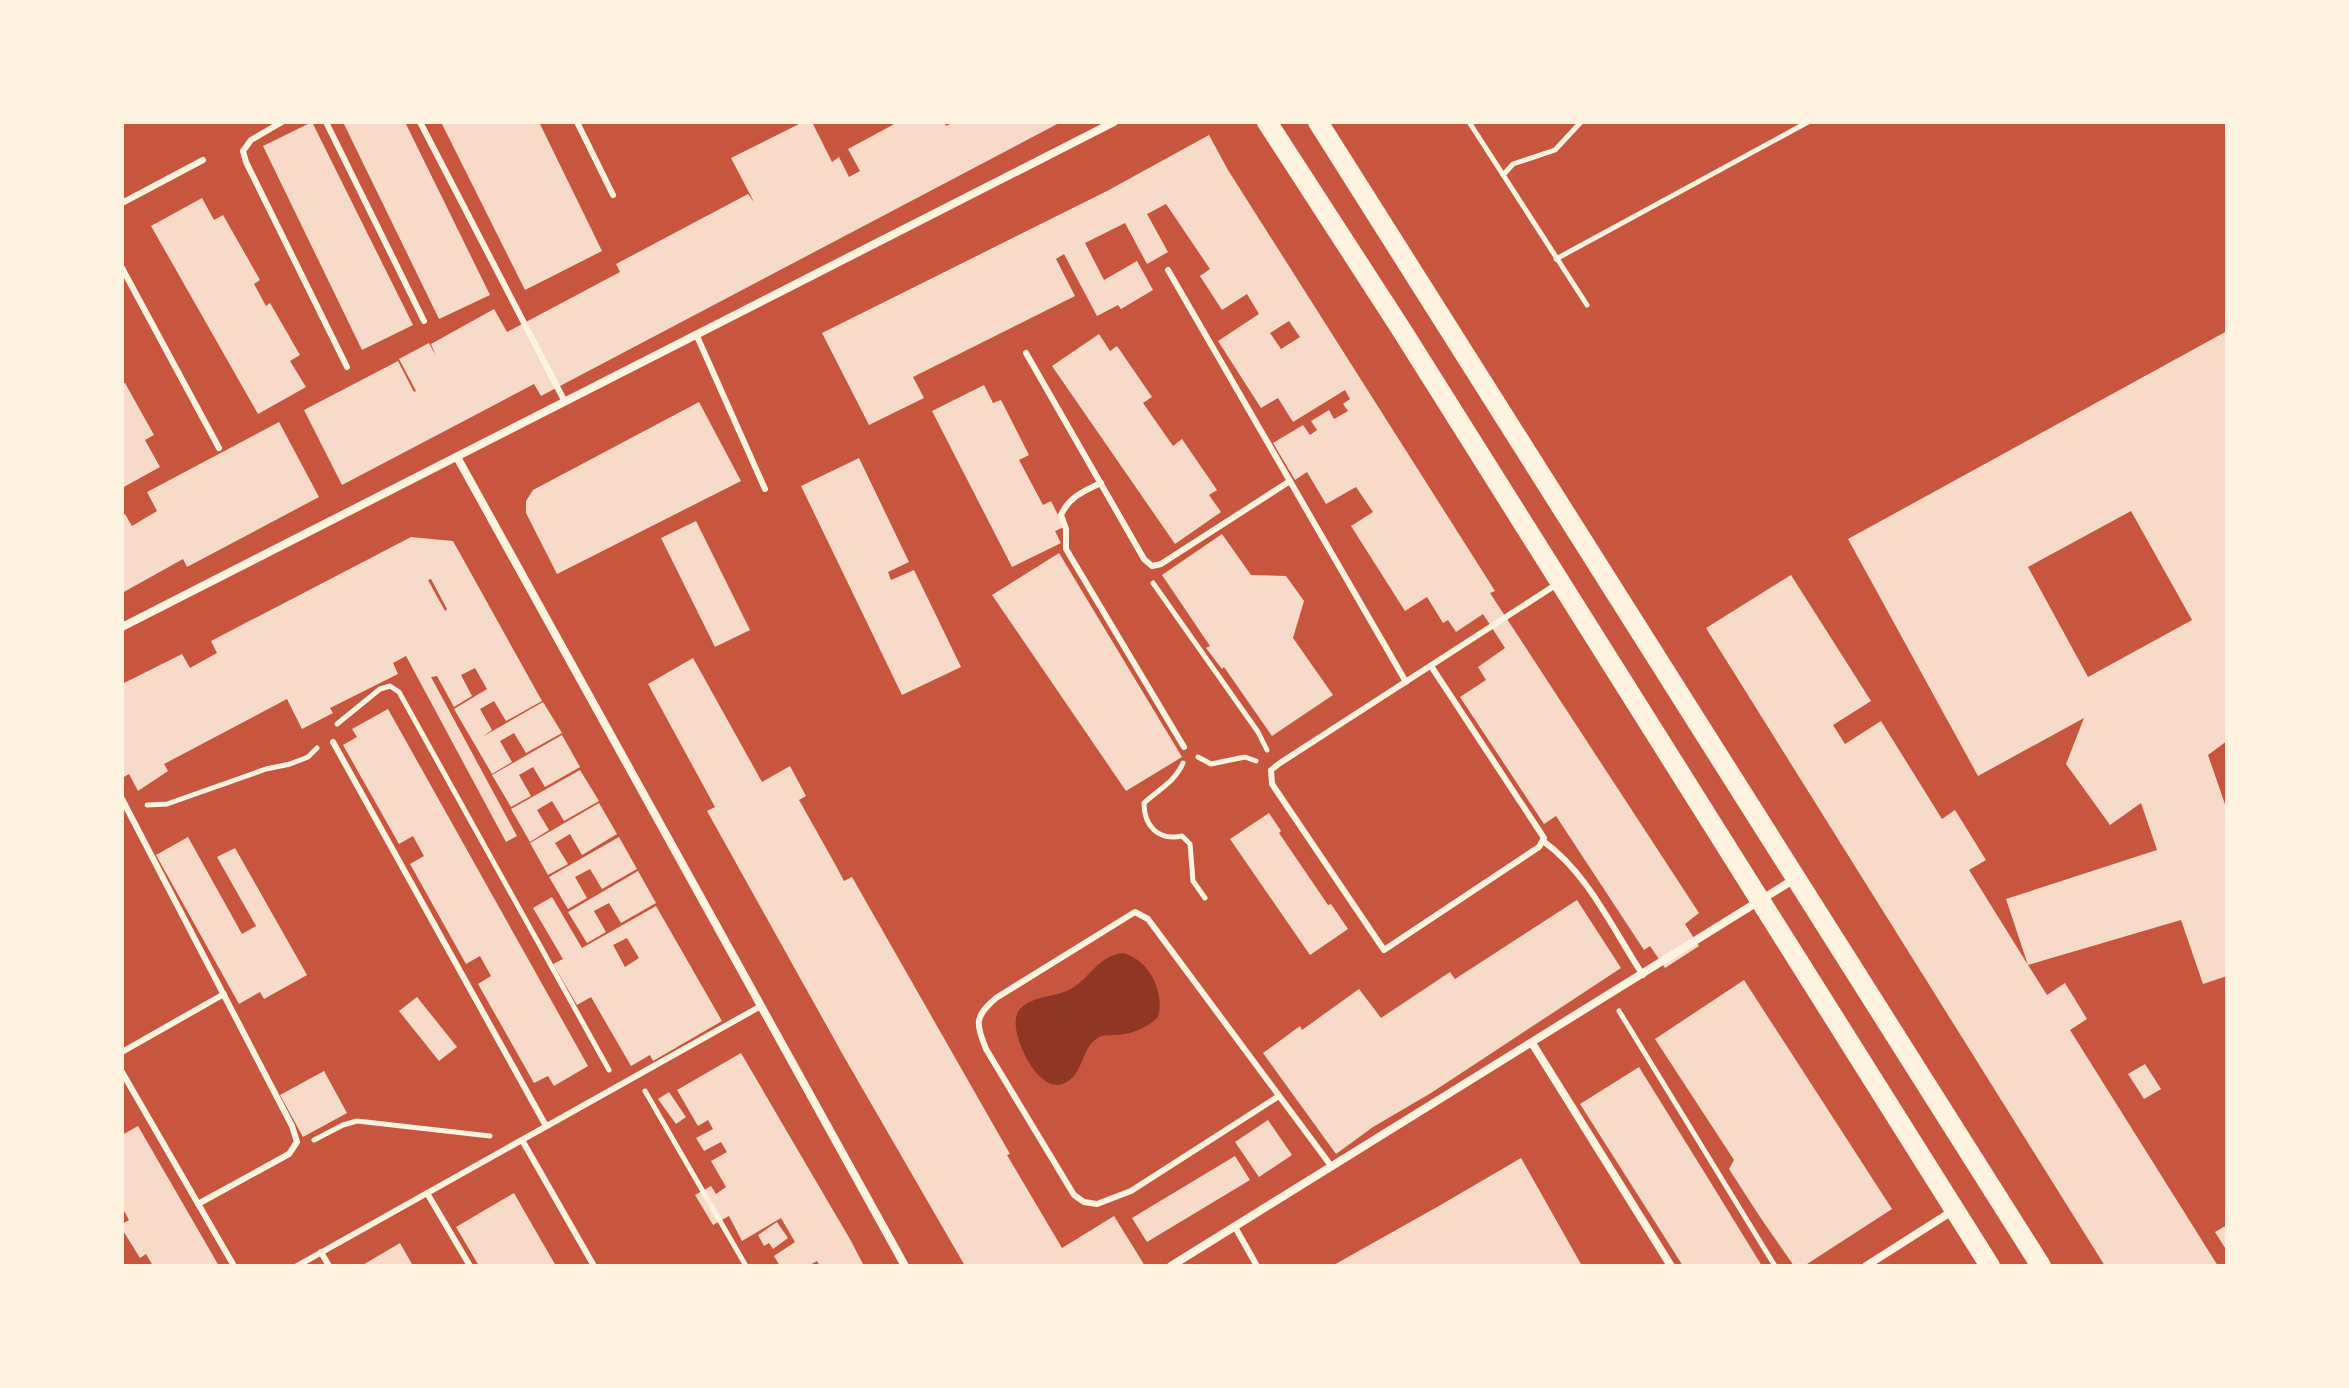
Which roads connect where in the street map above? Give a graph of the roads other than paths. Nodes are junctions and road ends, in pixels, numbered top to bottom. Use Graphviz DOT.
graph roads {
  1 [pos="282,122"];
  2 [pos="326,122"];
  3 [pos="420,122"];
  4 [pos="577,122"];
  5 [pos="1114,122"];
  6 [pos="1267,122"];
  7 [pos="1318,122"];
  8 [pos="203,160"];
  9 [pos="613,195"];
  10 [pos="122,203"];
  11 [pos="122,268"];
  12 [pos="1168,270"];
  13 [pos="424,321"];
  14 [pos="696,334"];
  15 [pos="1026,353"];
  16 [pos="347,367"];
  17 [pos="565,402"];
  18 [pos="219,448"];
  19 [pos="457,457"];
  20 [pos="1290,481"];
  21 [pos="1101,483"];
  22 [pos="765,489"];
  23 [pos="1560,582"];
  24 [pos="122,627"];
  25 [pos="1431,666"];
  26 [pos="1406,682"];
  27 [pos="331,738"];
  28 [pos="1184,747"];
  29 [pos="122,799"];
  30 [pos="1543,841"];
  31 [pos="1796,878"];
  32 [pos="1761,902"];
  33 [pos="1643,975"];
  34 [pos="224,994"];
  35 [pos="761,1006"];
  36 [pos="1532,1043"];
  37 [pos="122,1052"];
  38 [pos="122,1072"];
  39 [pos="1279,1096"];
  40 [pos="546,1126"];
  41 [pos="522,1140"];
  42 [pos="1332,1167"];
  43 [pos="427,1193"];
  44 [pos="198,1204"];
  45 [pos="1955,1210"];
  46 [pos="1235,1227"];
  47 [pos="321,1252"];
  48 [pos="234,1266"];
  49 [pos="297,1266"];
  50 [pos="329,1266"];
  51 [pos="470,1266"];
  52 [pos="594,1266"];
  53 [pos="905,1266"];
  54 [pos="1171,1266"];
  55 [pos="1257,1266"];
  56 [pos="1671,1266"];
  57 [pos="1866,1266"];
  58 [pos="1990,1266"];
  59 [pos="2041,1266"];
  1 -- 16 [label="lane"];
  2 -- 13 [label="lane"];
  3 -- 17 [label="lane"];
  4 -- 9 [label="lane"];
  5 -- 14 [label="street"];
  6 -- 23 [label="main road"];
  7 -- 31 [label="main road"];
  8 -- 10 [label="lane"];
  11 -- 18 [label="lane"];
  12 -- 20 [label="lane"];
  14 -- 17 [label="street"];
  14 -- 22 [label="lane"];
  15 -- 21 [label="lane"];
  17 -- 19 [label="street"];
  19 -- 24 [label="street"];
  19 -- 35 [label="street"];
  20 -- 21 [label="lane"];
  20 -- 26 [label="lane"];
  21 -- 28 [label="lane"];
  23 -- 25 [label="lane"];
  23 -- 32 [label="main road"];
  25 -- 26 [label="lane"];
  25 -- 30 [label="lane"];
  26 -- 30 [label="lane"];
  27 -- 40 [label="lane"];
  29 -- 34 [label="lane"];
  30 -- 33 [label="lane"];
  31 -- 32 [label="street"];
  31 -- 59 [label="main road"];
  32 -- 33 [label="street"];
  32 -- 45 [label="main road"];
  33 -- 36 [label="street"];
  34 -- 37 [label="lane"];
  34 -- 44 [label="lane"];
  35 -- 40 [label="lane"];
  35 -- 53 [label="street"];
  36 -- 42 [label="street"];
  36 -- 56 [label="street"];
  38 -- 44 [label="lane"];
  39 -- 39 [label="lane"];
  39 -- 42 [label="lane"];
  40 -- 41 [label="lane"];
  41 -- 43 [label="lane"];
  41 -- 52 [label="lane"];
  42 -- 46 [label="street"];
  43 -- 47 [label="lane"];
  43 -- 51 [label="lane"];
  44 -- 48 [label="lane"];
  45 -- 57 [label="street"];
  45 -- 58 [label="main road"];
  46 -- 54 [label="street"];
  46 -- 55 [label="lane"];
  47 -- 49 [label="lane"];
  47 -- 50 [label="lane"];
}
